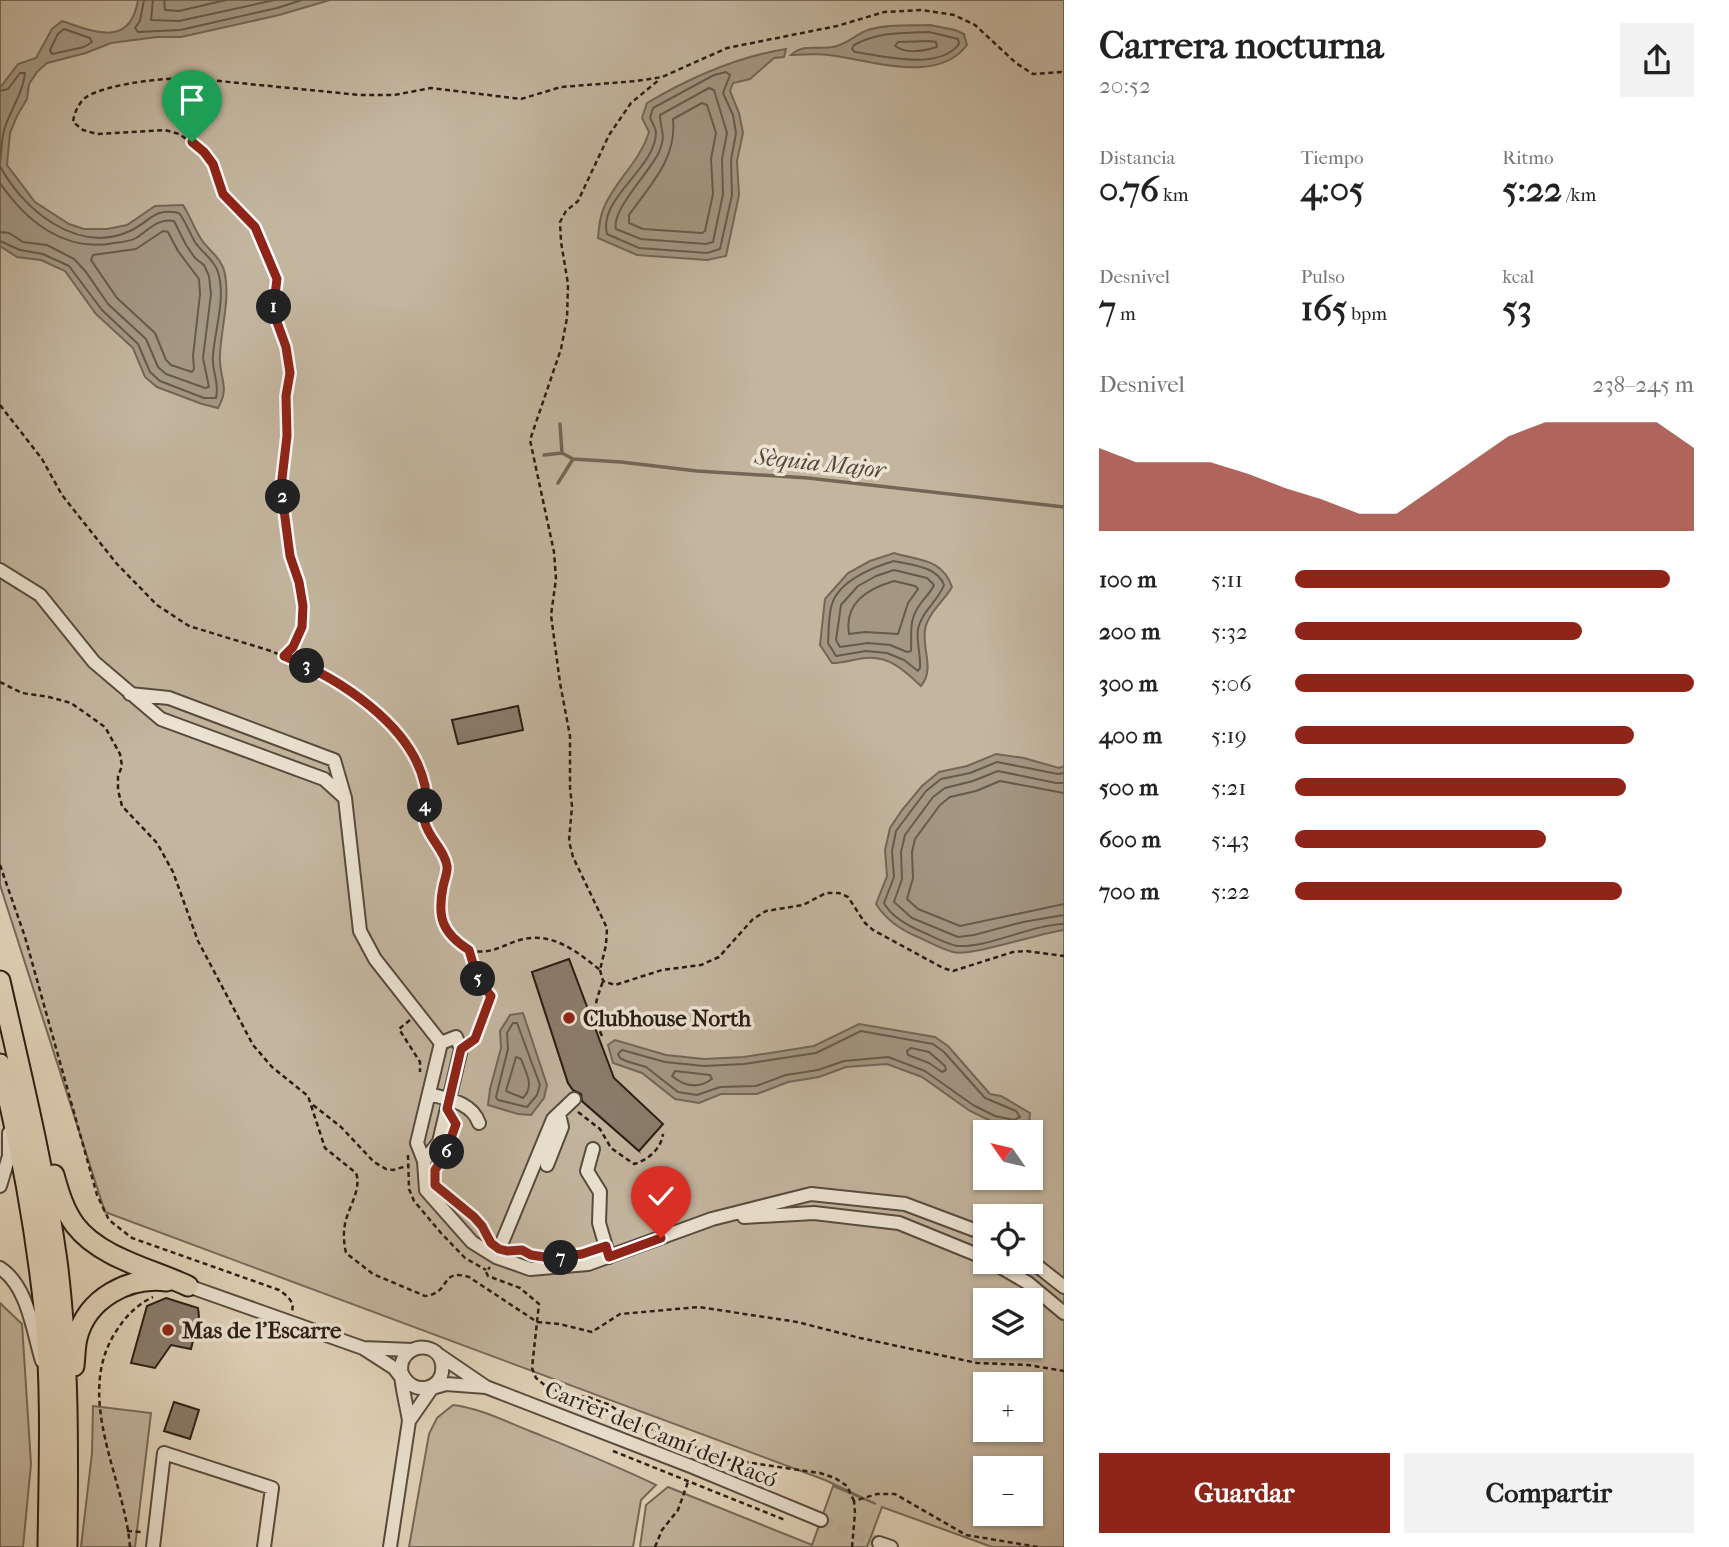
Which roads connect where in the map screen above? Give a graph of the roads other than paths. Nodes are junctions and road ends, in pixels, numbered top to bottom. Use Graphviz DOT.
graph roads {
  1 [pos="0,570"];
  2 [pos="130,694"];
  3 [pos="334,760"];
  4 [pos="324,779"];
  5 [pos="345,798"];
  6 [pos="0,981"];
  7 [pos="441,1043"];
  8 [pos="9,1060"];
  9 [pos="429,1094"];
  10 [pos="9,1098"];
  11 [pos="449,1099"];
  12 [pos="574,1099"];
  13 [pos="559,1114"];
  14 [pos="479,1123"];
  15 [pos="593,1149"];
  16 [pos="424,1161"];
  17 [pos="547,1165"];
  18 [pos="0,1186"];
  19 [pos="712,1219"];
  20 [pos="973,1230"];
  21 [pos="497,1253"];
  22 [pos="973,1253"];
  23 [pos="609,1257"];
  24 [pos="0,1268"];
  25 [pos="1043,1270"];
  26 [pos="1013,1274"];
  27 [pos="1032,1274"];
  28 [pos="1028,1283"];
  29 [pos="188,1286"];
  30 [pos="1064,1287"];
  31 [pos="1064,1313"];
  32 [pos="363,1348"];
  33 [pos="412,1350"];
  34 [pos="437,1353"];
  35 [pos="404,1378"];
  36 [pos="48,1380"];
  37 [pos="431,1387"];
  38 [pos="486,1387"];
  39 [pos="409,1421"];
  40 [pos="69,1426"];
  41 [pos="821,1520"];
  42 [pos="48,1547"];
  43 [pos="66,1547"];
  44 [pos="153,1547"];
  45 [pos="264,1547"];
  46 [pos="390,1547"];
  1 -- 2 [label="street"];
  2 -- 3 [label="street"];
  2 -- 4 [label="street"];
  3 -- 4 [label="street"];
  3 -- 5 [label="street"];
  4 -- 5 [label="street"];
  5 -- 7 [label="street"];
  6 -- 8 [label="highway"];
  7 -- 9 [label="street"];
  7 -- 11 [label="street"];
  8 -- 10 [label="highway"];
  8 -- 29 [label="highway"];
  8 -- 40 [label="highway"];
  9 -- 11 [label="street"];
  9 -- 16 [label="street"];
  10 -- 18 [label="street"];
  10 -- 36 [label="highway"];
  11 -- 14 [label="street"];
  11 -- 16 [label="street"];
  12 -- 13 [label="street"];
  13 -- 17 [label="street"];
  13 -- 21 [label="street"];
  15 -- 23 [label="street"];
  16 -- 21 [label="street"];
  19 -- 20 [label="street"];
  19 -- 22 [label="street"];
  19 -- 23 [label="street"];
  21 -- 23 [label="street"];
  24 -- 36 [label="street"];
  25 -- 30 [label="street"];
  26 -- 28 [label="street"];
  27 -- 28 [label="street"];
  28 -- 31 [label="street"];
  29 -- 32 [label="street"];
  29 -- 40 [label="highway"];
  32 -- 33 [label="street"];
  32 -- 35 [label="street"];
  33 -- 34 [label="street"];
  33 -- 35 [label="street"];
  34 -- 37 [label="street"];
  34 -- 38 [label="street, Carrer del Camí del Racó"];
  35 -- 37 [label="street"];
  35 -- 39 [label="street"];
  36 -- 42 [label="highway"];
  37 -- 38 [label="street, Carrer del Camí del Racó"];
  37 -- 39 [label="street"];
  38 -- 41 [label="street, Carrer del Camí del Racó"];
  39 -- 46 [label="street"];
  40 -- 43 [label="highway"];
  44 -- 45 [label="street"];
}
